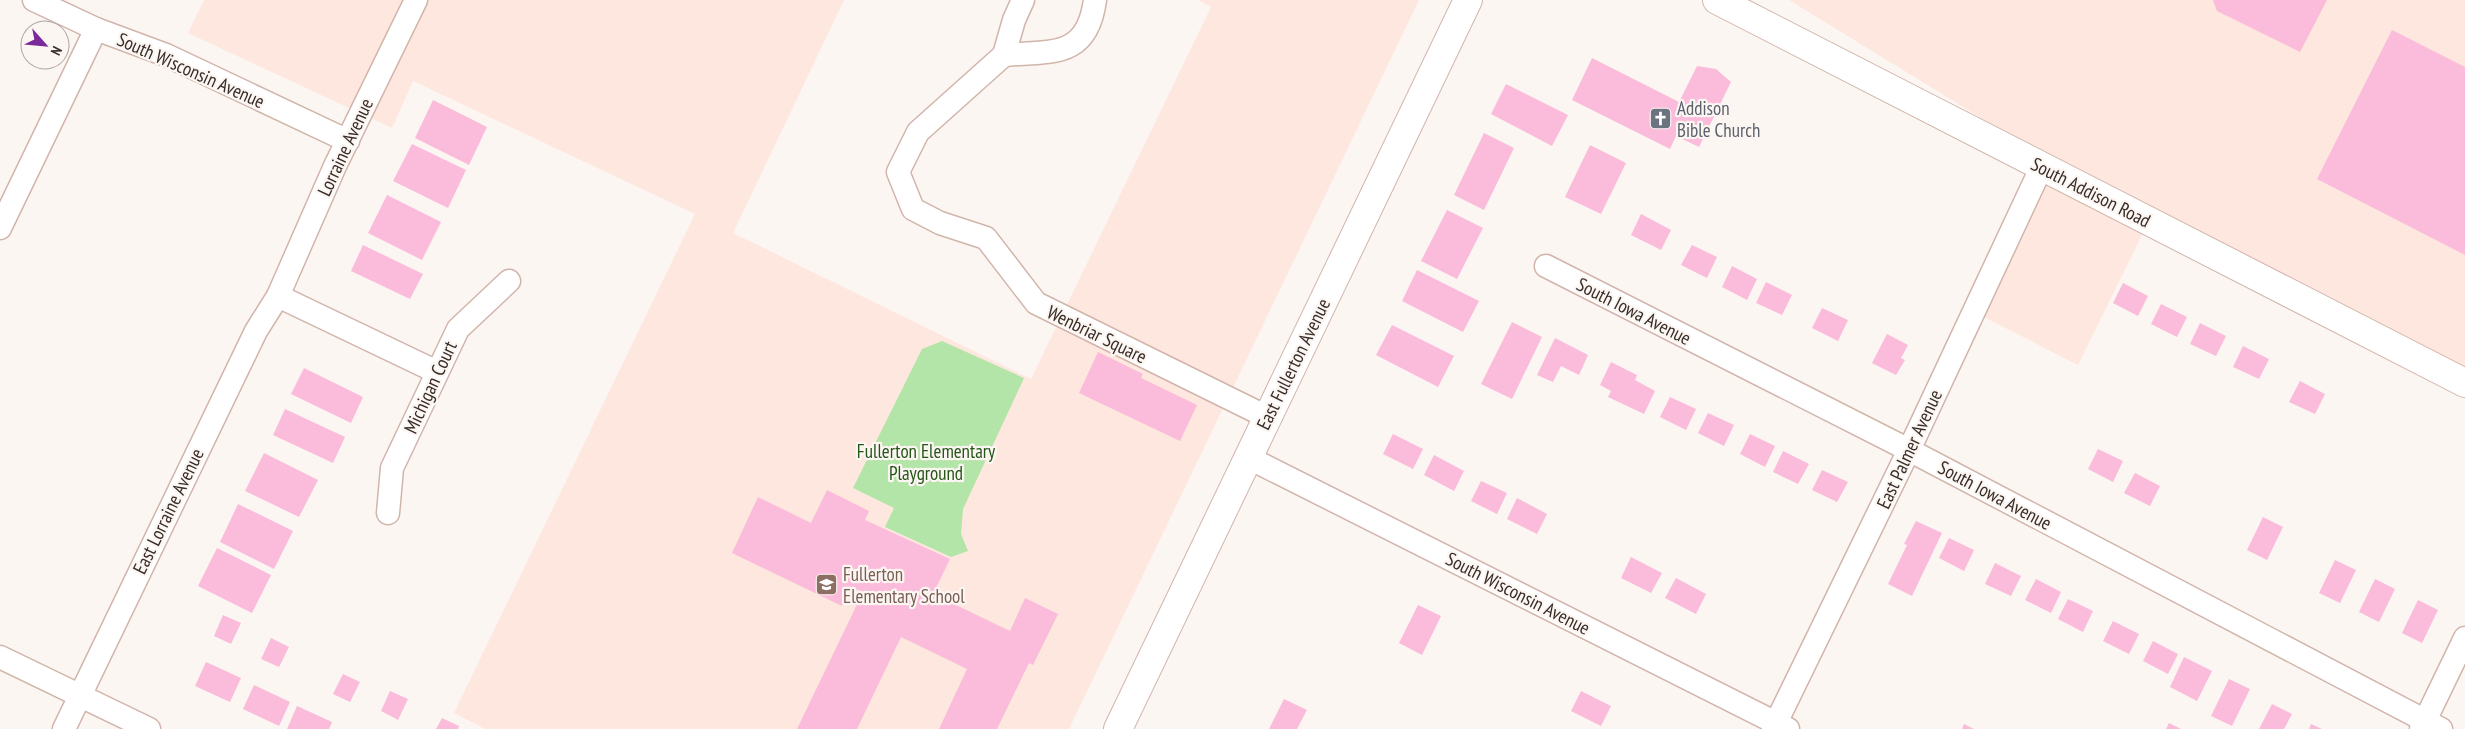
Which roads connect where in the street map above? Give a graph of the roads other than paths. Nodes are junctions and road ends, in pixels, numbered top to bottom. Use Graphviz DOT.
graph roads {
  1 [pos="34,0"];
  2 [pos="416,0"];
  3 [pos="1023,0"];
  4 [pos="1095,0"];
  5 [pos="1468,0"];
  6 [pos="1717,0"];
  7 [pos="96,29"];
  8 [pos="1004,55"];
  9 [pos="348,141"];
  10 [pos="2042,166"];
  11 [pos="0,228"];
  12 [pos="1546,266"];
  13 [pos="509,281"];
  14 [pos="278,296"];
  15 [pos="437,372"];
  16 [pos="2465,383"];
  17 [pos="1267,417"];
  18 [pos="1909,450"];
  19 [pos="1249,458"];
  20 [pos="388,513"];
  21 [pos="2465,638"];
  22 [pos="0,657"];
  23 [pos="79,696"];
  24 [pos="2429,726"];
  25 [pos="1779,727"];
  26 [pos="64,729"];
  27 [pos="149,729"];
  28 [pos="1118,729"];
  1 -- 7 [label="street, South Wisconsin Avenue"];
  2 -- 9 [label="street, Lorraine Avenue"];
  3 -- 8 [label="street"];
  4 -- 8 [label="street"];
  5 -- 17 [label="street, East Fullerton Avenue"];
  6 -- 10 [label="street, South Addison Road"];
  7 -- 9 [label="street, South Wisconsin Avenue"];
  7 -- 11 [label="street"];
  8 -- 17 [label="street, Wenbriar Square"];
  9 -- 14 [label="street, Lorraine Avenue"];
  10 -- 16 [label="street, South Addison Road"];
  10 -- 18 [label="street, East Palmer Avenue"];
  12 -- 18 [label="street, South Iowa Avenue"];
  13 -- 15 [label="street, Michigan Court"];
  14 -- 15 [label="street"];
  14 -- 23 [label="street, East Lorraine Avenue"];
  15 -- 20 [label="street, Michigan Court"];
  17 -- 19 [label="street, East Fullerton Avenue"];
  18 -- 24 [label="street, South Iowa Avenue"];
  18 -- 25 [label="street, East Palmer Avenue"];
  19 -- 25 [label="street, South Wisconsin Avenue"];
  19 -- 28 [label="street, East Fullerton Avenue"];
  21 -- 24 [label="street"];
  22 -- 23 [label="street"];
  23 -- 26 [label="street, East Lorraine Avenue"];
  23 -- 27 [label="street"];
}
